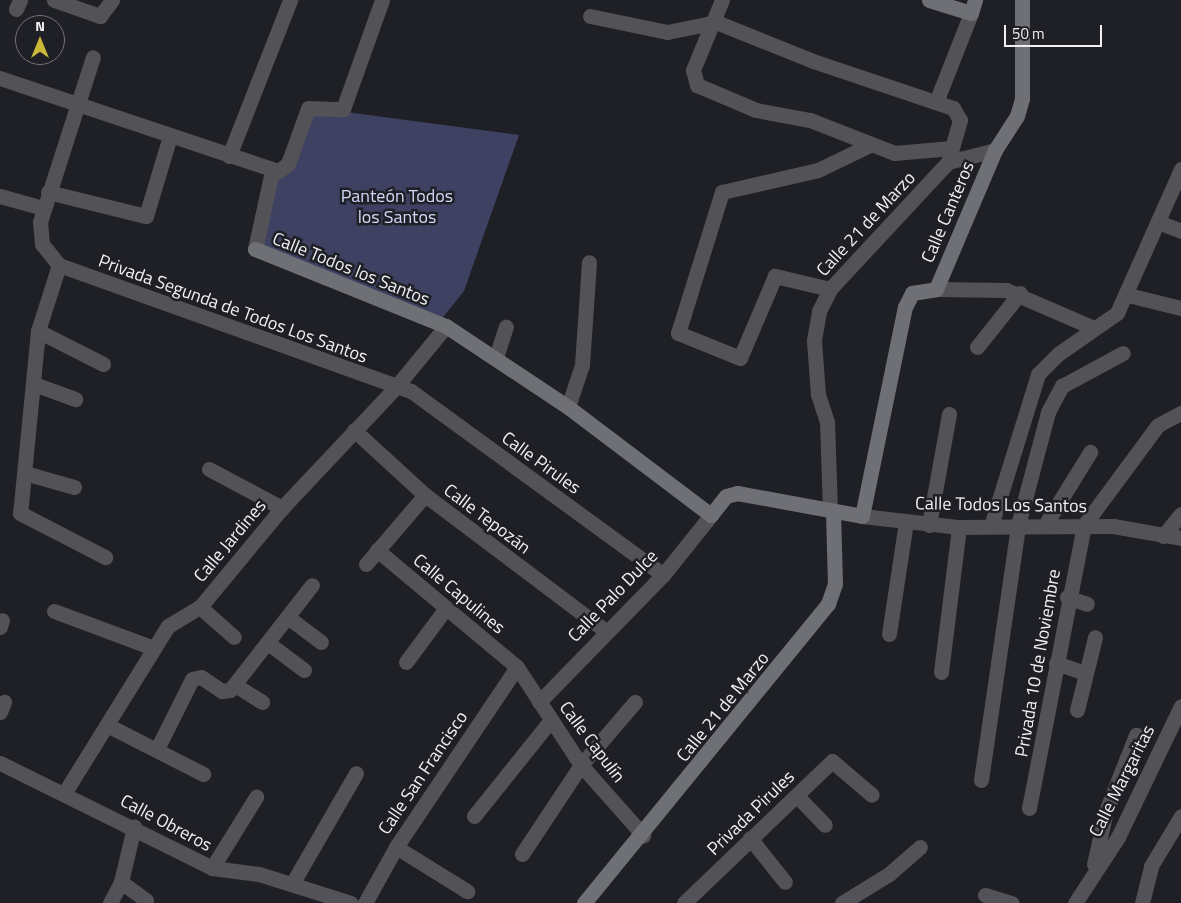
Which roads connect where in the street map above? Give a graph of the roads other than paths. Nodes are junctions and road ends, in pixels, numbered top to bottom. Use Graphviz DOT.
graph roads {
  1 [pos="54,0"];
  2 [pos="112,0"];
  3 [pos="290,0"];
  4 [pos="382,0"];
  5 [pos="722,0"];
  6 [pos="929,0"];
  7 [pos="1022,0"];
  8 [pos="973,6"];
  9 [pos="590,16"];
  10 [pos="716,22"];
  11 [pos="93,57"];
  12 [pos="0,78"];
  13 [pos="936,102"];
  14 [pos="74,105"];
  15 [pos="170,136"];
  16 [pos="870,145"];
  17 [pos="994,150"];
  18 [pos="950,155"];
  19 [pos="230,156"];
  20 [pos="1181,169"];
  21 [pos="272,171"];
  22 [pos="48,192"];
  23 [pos="0,196"];
  24 [pos="43,208"];
  25 [pos="1158,222"];
  26 [pos="1181,231"];
  27 [pos="589,262"];
  28 [pos="59,265"];
  29 [pos="830,289"];
  30 [pos="936,289"];
  31 [pos="1020,293"];
  32 [pos="1128,294"];
  33 [pos="1181,308"];
  34 [pos="446,326"];
  35 [pos="506,328"];
  36 [pos="1094,328"];
  37 [pos="38,331"];
  38 [pos="977,347"];
  39 [pos="1123,353"];
  40 [pos="496,357"];
  41 [pos="102,364"];
  42 [pos="34,384"];
  43 [pos="395,388"];
  44 [pos="75,399"];
  45 [pos="568,407"];
  46 [pos="1181,413"];
  47 [pos="949,414"];
  48 [pos="354,430"];
  49 [pos="1090,452"];
  50 [pos="209,469"];
  51 [pos="24,473"];
  52 [pos="74,487"];
  53 [pos="425,495"];
  54 [pos="282,508"];
  55 [pos="832,512"];
  56 [pos="1181,514"];
  57 [pos="711,515"];
  58 [pos="862,516"];
  59 [pos="906,522"];
  60 [pos="929,524"];
  61 [pos="1045,524"];
  62 [pos="1018,525"];
  63 [pos="1084,525"];
  64 [pos="991,526"];
  65 [pos="960,527"];
  66 [pos="1162,536"];
  67 [pos="1181,538"];
  68 [pos="378,550"];
  69 [pos="105,558"];
  70 [pos="366,564"];
  71 [pos="663,575"];
  72 [pos="312,585"];
  73 [pos="1067,597"];
  74 [pos="1088,604"];
  75 [pos="200,607"];
  76 [pos="446,608"];
  77 [pos="54,611"];
  78 [pos="289,618"];
  79 [pos="604,630"];
  80 [pos="889,634"];
  81 [pos="234,637"];
  82 [pos="1095,638"];
  83 [pos="321,642"];
  84 [pos="268,643"];
  85 [pos="151,646"];
  86 [pos="406,662"];
  87 [pos="1056,663"];
  88 [pos="517,667"];
  89 [pos="304,670"];
  90 [pos="941,672"];
  91 [pos="1085,673"];
  92 [pos="235,686"];
  93 [pos="262,702"];
  94 [pos="539,702"];
  95 [pos="635,702"];
  96 [pos="1181,706"];
  97 [pos="1077,710"];
  98 [pos="551,720"];
  99 [pos="107,725"];
  100 [pos="1136,735"];
  101 [pos="157,748"];
  102 [pos="0,763"];
  103 [pos="581,765"];
  104 [pos="356,773"];
  105 [pos="202,774"];
  106 [pos="981,780"];
  107 [pos="65,792"];
  108 [pos="872,794"];
  109 [pos="797,796"];
  110 [pos="256,797"];
  111 [pos="1029,808"];
  112 [pos="474,816"];
  113 [pos="1181,816"];
  114 [pos="825,825"];
  115 [pos="134,827"];
  116 [pos="643,835"];
  117 [pos="750,838"];
  118 [pos="396,847"];
  119 [pos="920,847"];
  120 [pos="522,854"];
  121 [pos="212,868"];
  122 [pos="1093,870"];
  123 [pos="121,882"];
  124 [pos="785,882"];
  125 [pos="292,884"];
  126 [pos="467,890"];
  127 [pos="985,895"];
  128 [pos="328,899"];
  129 [pos="146,900"];
  130 [pos="695,900"];
  131 [pos="589,901"];
  132 [pos="110,903"];
  133 [pos="351,903"];
  134 [pos="364,903"];
  135 [pos="842,903"];
  136 [pos="1012,903"];
  137 [pos="1075,903"];
  138 [pos="1142,903"];
  1 -- 2 [label="street"];
  3 -- 19 [label="street"];
  4 -- 21 [label="street"];
  5 -- 10 [label="street"];
  6 -- 8 [label="street"];
  7 -- 17 [label="street, Calle Canteros"];
  8 -- 13 [label="street"];
  9 -- 10 [label="street"];
  10 -- 13 [label="street"];
  10 -- 16 [label="street"];
  11 -- 14 [label="street"];
  12 -- 14 [label="street"];
  13 -- 18 [label="street"];
  14 -- 15 [label="street"];
  14 -- 22 [label="street"];
  15 -- 19 [label="street"];
  15 -- 22 [label="street"];
  16 -- 18 [label="street"];
  16 -- 29 [label="street"];
  17 -- 18 [label="street"];
  17 -- 30 [label="street, Calle Canteros"];
  18 -- 29 [label="street, Calle 21 de Marzo"];
  19 -- 21 [label="street"];
  20 -- 25 [label="street"];
  21 -- 34 [label="street, Calle Todos los Santos"];
  22 -- 24 [label="street"];
  23 -- 24 [label="street"];
  24 -- 28 [label="street"];
  25 -- 26 [label="street"];
  25 -- 32 [label="street"];
  27 -- 45 [label="street"];
  28 -- 37 [label="street"];
  28 -- 43 [label="street, Privada Segunda de Todos Los Santos"];
  29 -- 55 [label="street, Calle 21 de Marzo"];
  30 -- 31 [label="street, Calle Canteros"];
  30 -- 58 [label="street, Calle Canteros"];
  31 -- 36 [label="street, Calle Canteros"];
  31 -- 38 [label="street"];
  32 -- 33 [label="street"];
  32 -- 36 [label="street"];
  34 -- 40 [label="street, Calle Todos los Santos"];
  34 -- 43 [label="street, Calle Jardines"];
  35 -- 40 [label="street"];
  36 -- 64 [label="street"];
  37 -- 41 [label="street"];
  37 -- 42 [label="street"];
  39 -- 62 [label="street"];
  40 -- 45 [label="street, Calle Todos los Santos"];
  42 -- 44 [label="street"];
  42 -- 51 [label="street"];
  43 -- 48 [label="street, Calle Jardines"];
  43 -- 71 [label="street, Calle Pirules"];
  45 -- 57 [label="street, Calle Todos los Santos"];
  46 -- 63 [label="street"];
  47 -- 60 [label="street"];
  48 -- 53 [label="street, Calle Tepozán"];
  48 -- 54 [label="street, Calle Jardines"];
  49 -- 61 [label="street"];
  50 -- 54 [label="street"];
  51 -- 52 [label="street"];
  51 -- 69 [label="street"];
  53 -- 68 [label="street"];
  53 -- 79 [label="street, Calle Tepozán"];
  54 -- 75 [label="street, Calle Jardines"];
  55 -- 57 [label="street, Calle Todos Los Santos"];
  55 -- 58 [label="street, Calle Todos Los Santos"];
  55 -- 116 [label="street, Calle 21 de Marzo"];
  56 -- 66 [label="street"];
  57 -- 71 [label="street, Calle Palo Dulce"];
  58 -- 59 [label="street, Calle Todos Los Santos"];
  59 -- 60 [label="street, Calle Todos Los Santos"];
  59 -- 80 [label="street"];
  60 -- 65 [label="street, Calle Todos Los Santos"];
  61 -- 62 [label="street, Calle Todos Los Santos"];
  61 -- 63 [label="street, Calle Todos Los Santos"];
  62 -- 64 [label="street, Calle Todos Los Santos"];
  62 -- 106 [label="street"];
  63 -- 66 [label="street, Calle Todos Los Santos"];
  63 -- 73 [label="street, Privada 10 de Noviembre"];
  64 -- 65 [label="street, Calle Todos Los Santos"];
  65 -- 90 [label="street"];
  66 -- 67 [label="street, Calle Todos Los Santos"];
  68 -- 70 [label="street"];
  68 -- 76 [label="street, Calle Capulines"];
  71 -- 79 [label="street, Calle Palo Dulce"];
  72 -- 78 [label="street"];
  73 -- 74 [label="street"];
  73 -- 87 [label="street, Privada 10 de Noviembre"];
  75 -- 81 [label="street"];
  75 -- 85 [label="street, Calle Jardines"];
  76 -- 86 [label="street"];
  76 -- 88 [label="street, Calle Capulines"];
  77 -- 85 [label="street"];
  78 -- 83 [label="street"];
  78 -- 84 [label="street"];
  79 -- 94 [label="street, Calle Palo Dulce"];
  82 -- 91 [label="street"];
  84 -- 89 [label="street"];
  84 -- 92 [label="street"];
  85 -- 99 [label="street, Calle Jardines"];
  87 -- 91 [label="street"];
  87 -- 111 [label="street, Privada 10 de Noviembre"];
  88 -- 94 [label="street, Calle Capulín"];
  88 -- 118 [label="street, Calle San Francisco"];
  91 -- 97 [label="street"];
  92 -- 93 [label="street"];
  92 -- 101 [label="street"];
  94 -- 98 [label="street, Calle Capulín"];
  95 -- 103 [label="street"];
  96 -- 122 [label="street, Calle Margaritas"];
  98 -- 103 [label="street, Calle Capulín"];
  98 -- 112 [label="street"];
  99 -- 101 [label="street"];
  99 -- 107 [label="street, Calle Jardines"];
  100 -- 122 [label="street"];
  101 -- 105 [label="street"];
  102 -- 107 [label="street, Calle Obreros"];
  103 -- 116 [label="street, Calle Capulín"];
  103 -- 120 [label="street"];
  104 -- 125 [label="street"];
  107 -- 115 [label="street, Calle Obreros"];
  108 -- 109 [label="street, Privada Pirules"];
  109 -- 114 [label="street"];
  109 -- 117 [label="street, Privada Pirules"];
  110 -- 121 [label="street"];
  113 -- 138 [label="street"];
  115 -- 121 [label="street, Calle Obreros"];
  115 -- 123 [label="street"];
  116 -- 131 [label="street, Calle 21 de Marzo"];
  117 -- 124 [label="street"];
  117 -- 130 [label="street, Privada Pirules"];
  118 -- 126 [label="street"];
  118 -- 134 [label="street, Calle San Francisco"];
  119 -- 135 [label="street"];
  121 -- 125 [label="street, Calle Obreros"];
  122 -- 137 [label="street"];
  123 -- 129 [label="street"];
  123 -- 132 [label="street"];
  125 -- 128 [label="street, Calle Obreros"];
  127 -- 136 [label="street"];
  128 -- 133 [label="street, Calle Obreros"];
}
